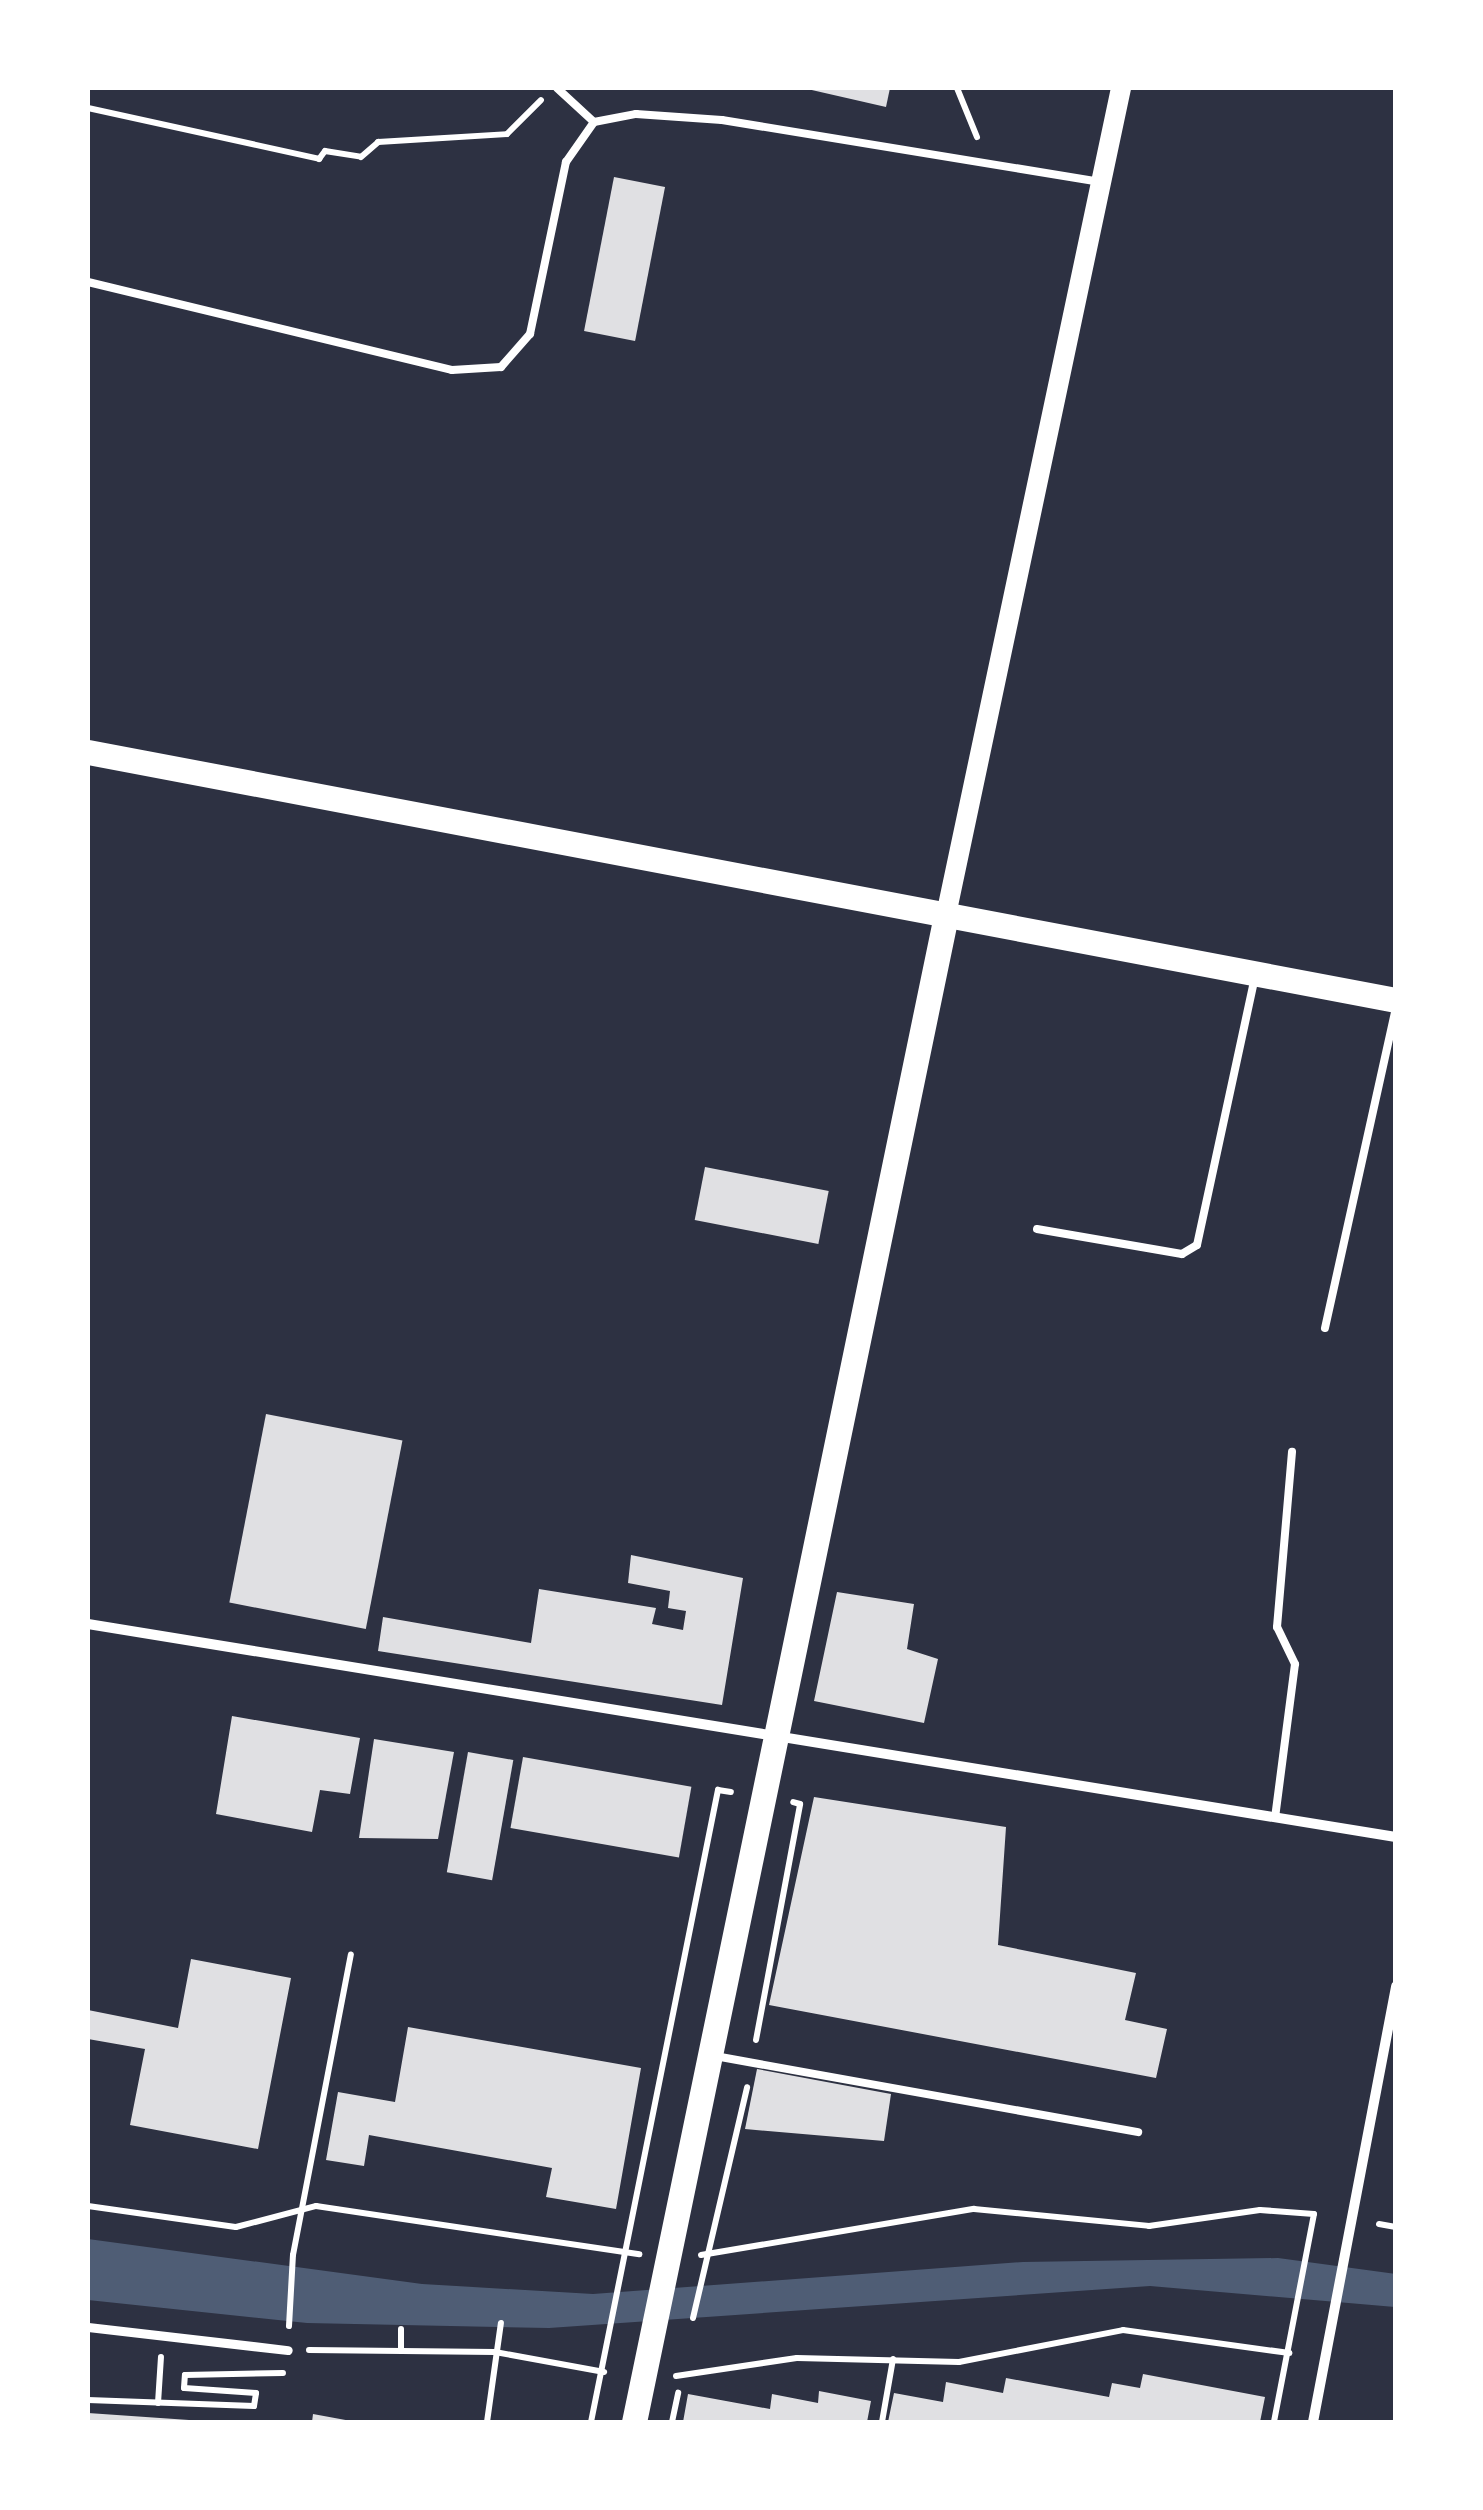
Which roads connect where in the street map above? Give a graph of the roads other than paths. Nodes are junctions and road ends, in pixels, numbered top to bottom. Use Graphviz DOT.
graph roads {
  1 [pos="555,88"];
  2 [pos="1122,88"];
  3 [pos="594,122"];
  4 [pos="1104,182"];
  5 [pos="88,282"];
  6 [pos="88,752"];
  7 [pos="946,915"];
  8 [pos="1256,973"];
  9 [pos="1396,1000"];
  10 [pos="1396,1009"];
  11 [pos="1037,1228"];
  12 [pos="1325,1328"];
  13 [pos="1292,1452"];
  14 [pos="88,1624"];
  15 [pos="775,1740"];
  16 [pos="1275,1818"];
  17 [pos="1396,1836"];
  18 [pos="1396,1986"];
  19 [pos="710,2055"];
  20 [pos="1138,2132"];
  21 [pos="88,2327"];
  22 [pos="288,2350"];
  23 [pos="634,2422"];
  24 [pos="1313,2422"];
  1 -- 3 [label="lane"];
  2 -- 4 [label="main road"];
  3 -- 4 [label="lane"];
  3 -- 5 [label="lane"];
  4 -- 7 [label="main road"];
  6 -- 7 [label="main road"];
  7 -- 8 [label="main road"];
  7 -- 15 [label="main road"];
  8 -- 9 [label="main road"];
  8 -- 11 [label="lane"];
  10 -- 12 [label="lane"];
  13 -- 16 [label="lane"];
  14 -- 15 [label="street"];
  15 -- 16 [label="street"];
  15 -- 19 [label="main road"];
  16 -- 17 [label="street"];
  18 -- 24 [label="street"];
  19 -- 20 [label="lane"];
  19 -- 23 [label="main road"];
  21 -- 22 [label="street"];
}
